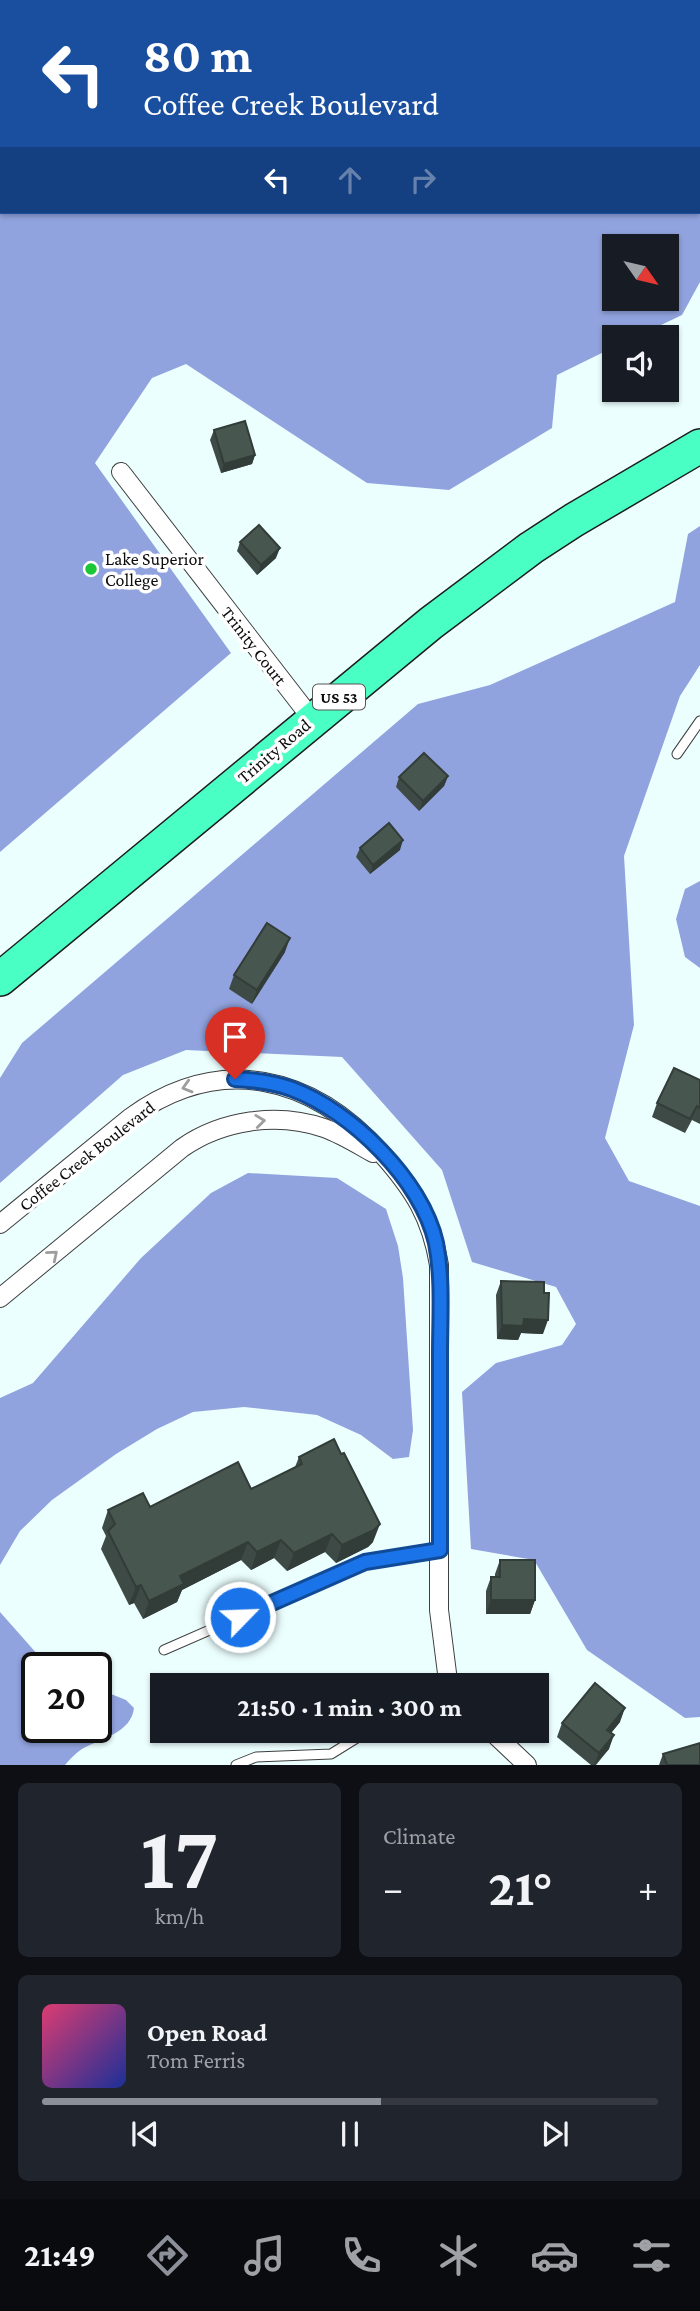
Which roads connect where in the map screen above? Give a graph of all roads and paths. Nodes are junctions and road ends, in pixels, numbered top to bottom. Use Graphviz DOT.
graph roads {
  1 [pos="700,446"];
  2 [pos="121,472"];
  3 [pos="312,719"];
  4 [pos="700,720"];
  5 [pos="677,754"];
  6 [pos="0,979"];
  7 [pos="396,1169"];
  8 [pos="0,1224"];
  9 [pos="0,1298"];
  10 [pos="440,1550"];
  11 [pos="164,1650"];
  12 [pos="446,1673"];
  13 [pos="349,1743"];
  14 [pos="504,1743"];
  15 [pos="236,1765"];
  16 [pos="527,1765"];
  1 -- 3 [label="highway, Trinity Road / US 53"];
  2 -- 3 [label="street, Trinity Court"];
  3 -- 6 [label="highway, Trinity Road / US 53"];
  4 -- 5 [label="lane"];
  7 -- 8 [label="street, Coffee Creek Boulevard, one-way"];
  9 -- 7 [label="street, Coffee Creek Boulevard, one-way"];
  7 -- 10 [label="street, Coffee Creek Boulevard"];
  10 -- 11 [label="lane"];
  10 -- 12 [label="street, Coffee Creek Boulevard"];
  13 -- 15 [label="lane"];
  14 -- 16 [label="street"];
}
